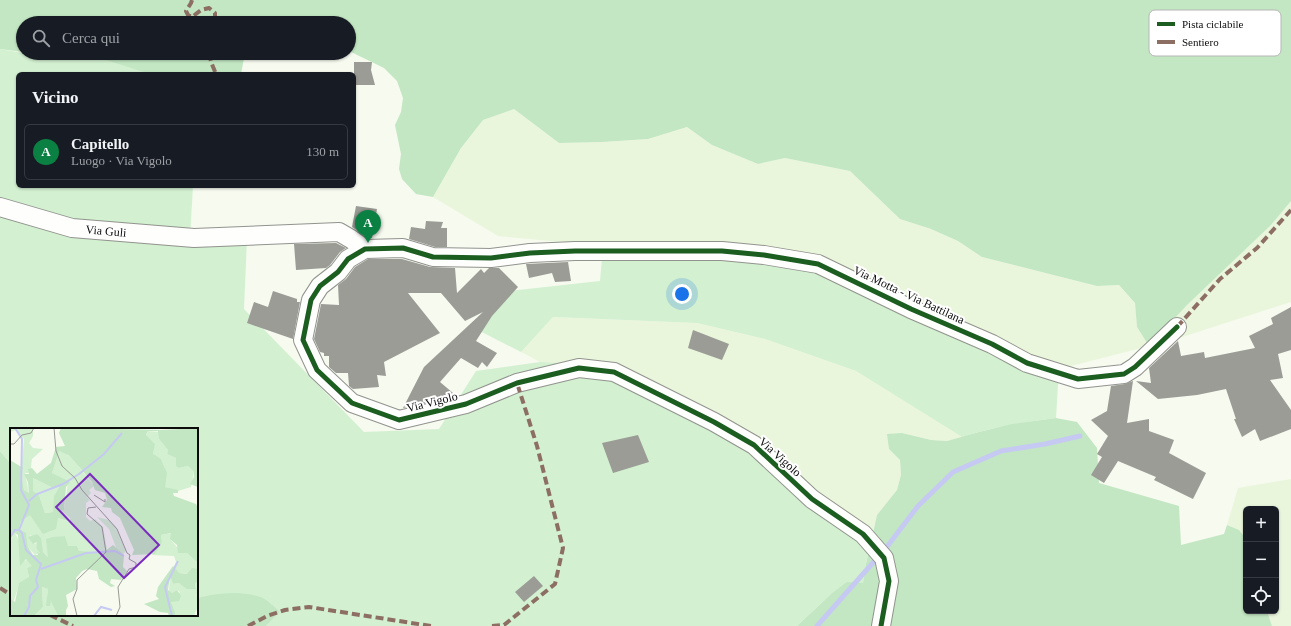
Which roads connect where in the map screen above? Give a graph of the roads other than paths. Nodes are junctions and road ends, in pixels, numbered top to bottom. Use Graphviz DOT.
graph roads {
  1 [pos="0,207"];
  2 [pos="364,249"];
  3 [pos="1177,327"];
  4 [pos="881,626"];
  1 -- 2 [label="street, Via Guli"];
  2 -- 3 [label="street, Via Motta - Via Battilana"];
  2 -- 4 [label="street, Via Vigolo"];
}
